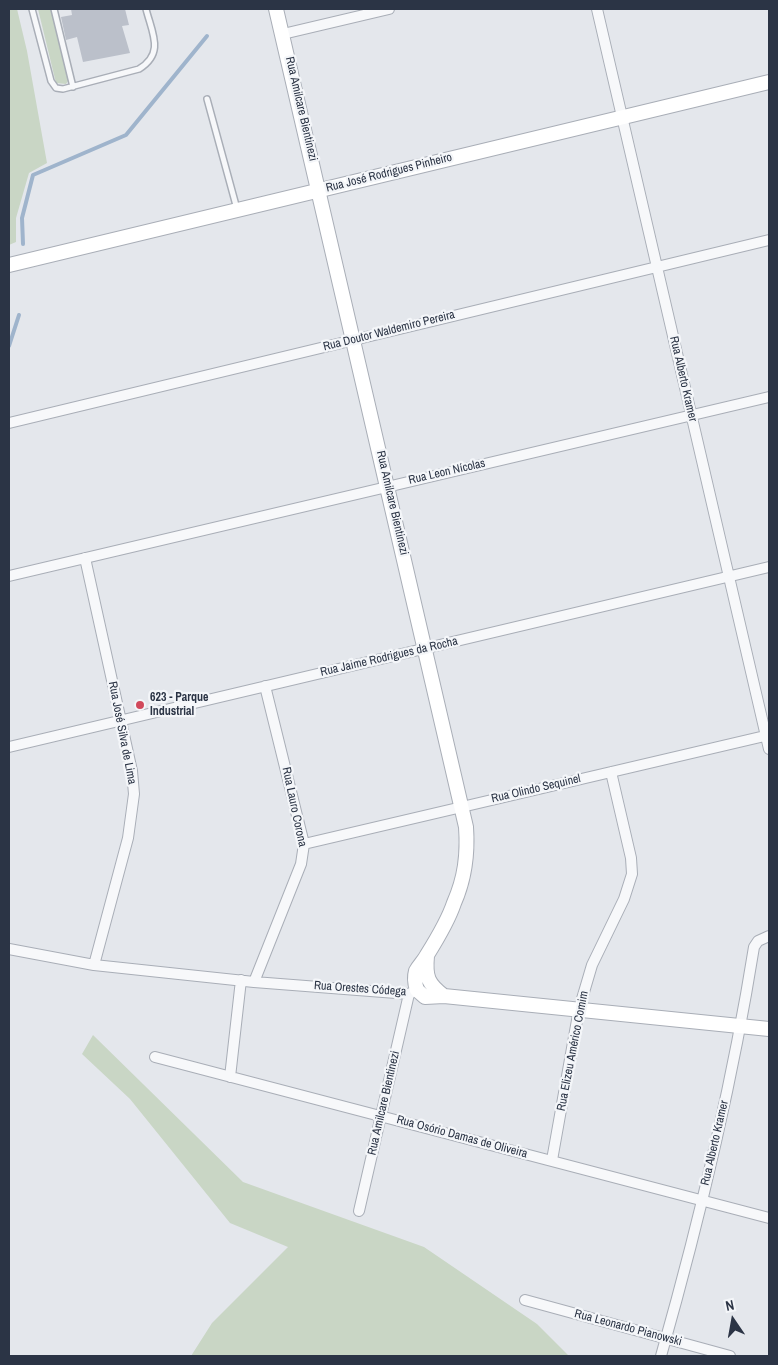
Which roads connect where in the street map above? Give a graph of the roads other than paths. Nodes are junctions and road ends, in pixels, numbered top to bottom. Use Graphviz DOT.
graph roads {
  1 [pos="32,9"];
  2 [pos="54,9"];
  3 [pos="146,9"];
  4 [pos="276,9"];
  5 [pos="388,9"];
  6 [pos="597,9"];
  7 [pos="283,34"];
  8 [pos="769,82"];
  9 [pos="73,87"];
  10 [pos="207,99"];
  11 [pos="622,117"];
  12 [pos="319,190"];
  13 [pos="237,210"];
  14 [pos="769,240"];
  15 [pos="9,265"];
  16 [pos="657,267"];
  17 [pos="354,340"];
  18 [pos="769,396"];
  19 [pos="692,415"];
  20 [pos="9,422"];
  21 [pos="388,486"];
  22 [pos="85,558"];
  23 [pos="769,567"];
  24 [pos="9,576"];
  25 [pos="729,576"];
  26 [pos="426,648"];
  27 [pos="265,686"];
  28 [pos="121,720"];
  29 [pos="768,735"];
  30 [pos="9,747"];
  31 [pos="769,749"];
  32 [pos="611,772"];
  33 [pos="462,807"];
  34 [pos="304,844"];
  35 [pos="769,936"];
  36 [pos="9,949"];
  37 [pos="426,956"];
  38 [pos="94,965"];
  39 [pos="241,980"];
  40 [pos="254,982"];
  41 [pos="413,992"];
  42 [pos="444,996"];
  43 [pos="579,1009"];
  44 [pos="741,1026"];
  45 [pos="769,1030"];
  46 [pos="155,1057"];
  47 [pos="230,1077"];
  48 [pos="380,1116"];
  49 [pos="552,1160"];
  50 [pos="702,1201"];
  51 [pos="359,1212"];
  52 [pos="769,1218"];
  53 [pos="525,1300"];
  54 [pos="666,1338"];
  55 [pos="660,1356"];
  56 [pos="730,1356"];
  1 -- 9 [label="lane"];
  2 -- 9 [label="lane"];
  3 -- 9 [label="lane"];
  4 -- 7 [label="main road, Rua Amilcare Bientinezi"];
  5 -- 7 [label="street"];
  6 -- 11 [label="street, Rua Alberto Kramer"];
  7 -- 12 [label="main road, Rua Amilcare Bientinezi"];
  8 -- 11 [label="main road, Rua José Rodrigues Pinheiro"];
  10 -- 13 [label="lane"];
  11 -- 12 [label="main road, Rua José Rodrigues Pinheiro"];
  11 -- 16 [label="street, Rua Alberto Kramer"];
  12 -- 13 [label="main road, Rua José Rodrigues Pinheiro"];
  12 -- 17 [label="main road, Rua Amilcare Bientinezi"];
  13 -- 15 [label="main road, Rua José Rodrigues Pinheiro"];
  14 -- 16 [label="street, Rua Doutor Waldemiro Pereira"];
  16 -- 17 [label="street, Rua Doutor Waldemiro Pereira"];
  16 -- 19 [label="street, Rua Alberto Kramer"];
  17 -- 20 [label="street, Rua Doutor Waldemiro Pereira"];
  17 -- 21 [label="main road, Rua Amilcare Bientinezi"];
  18 -- 19 [label="street, Rua Leon Nícolas"];
  19 -- 21 [label="street, Rua Leon Nícolas"];
  19 -- 25 [label="street, Rua Alberto Kramer"];
  21 -- 22 [label="street, Rua Leon Nícolas"];
  21 -- 26 [label="main road, Rua Amilcare Bientinezi"];
  22 -- 24 [label="street, Rua Leon Nícolas"];
  22 -- 28 [label="street, Rua José Silva de Lima"];
  23 -- 25 [label="street, Rua Jaime Rodrigues da Rocha"];
  25 -- 26 [label="street, Rua Jaime Rodrigues da Rocha"];
  25 -- 29 [label="street, Rua Alberto Kramer"];
  26 -- 27 [label="street, Rua Jaime Rodrigues da Rocha"];
  26 -- 33 [label="main road, Rua Amilcare Bientinezi"];
  27 -- 28 [label="street, Rua Jaime Rodrigues da Rocha"];
  27 -- 34 [label="street, Rua Lauro Corona"];
  28 -- 30 [label="street, Rua Jaime Rodrigues da Rocha"];
  28 -- 38 [label="street, Rua José Silva de Lima"];
  29 -- 31 [label="street, Rua Alberto Kramer"];
  29 -- 32 [label="street, Rua Olindo Sequinel"];
  32 -- 33 [label="street, Rua Olindo Sequinel"];
  32 -- 43 [label="street, Rua Elizeu Américo Comim"];
  33 -- 34 [label="street, Rua Olindo Sequinel"];
  33 -- 37 [label="main road, Rua Amilcare Bientinezi"];
  34 -- 40 [label="street, Rua Lauro Corona"];
  35 -- 44 [label="street, Rua Alberto Kramer"];
  36 -- 38 [label="street, Rua Orestes Códega"];
  37 -- 41 [label="main road, Rua Amilcare Bientinezi"];
  37 -- 42 [label="main road"];
  38 -- 39 [label="street, Rua Orestes Códega"];
  39 -- 40 [label="street, Rua Orestes Códega"];
  39 -- 47 [label="street"];
  40 -- 41 [label="street, Rua Orestes Códega"];
  41 -- 42 [label="main road, Rua Orestes Códega"];
  41 -- 48 [label="street, Rua Amilcare Bientinezi"];
  42 -- 43 [label="main road, Rua Orestes Códega"];
  43 -- 44 [label="main road, Rua Orestes Códega"];
  43 -- 49 [label="street, Rua Elizeu Américo Comim"];
  44 -- 45 [label="main road, Rua Orestes Códega"];
  44 -- 50 [label="street, Rua Alberto Kramer"];
  46 -- 47 [label="street, Rua Osório Damas de Oliveira"];
  47 -- 48 [label="street, Rua Osório Damas de Oliveira"];
  48 -- 49 [label="street, Rua Osório Damas de Oliveira"];
  48 -- 51 [label="street, Rua Amilcare Bientinezi"];
  49 -- 50 [label="street, Rua Osório Damas de Oliveira"];
  50 -- 52 [label="street, Rua Osório Damas de Oliveira"];
  50 -- 54 [label="street, Rua Alberto Kramer"];
  53 -- 54 [label="street, Rua Leonardo Pianowski"];
  54 -- 55 [label="street, Rua Alberto Kramer"];
  54 -- 56 [label="street, Rua Leonardo Pianowski"];
}
